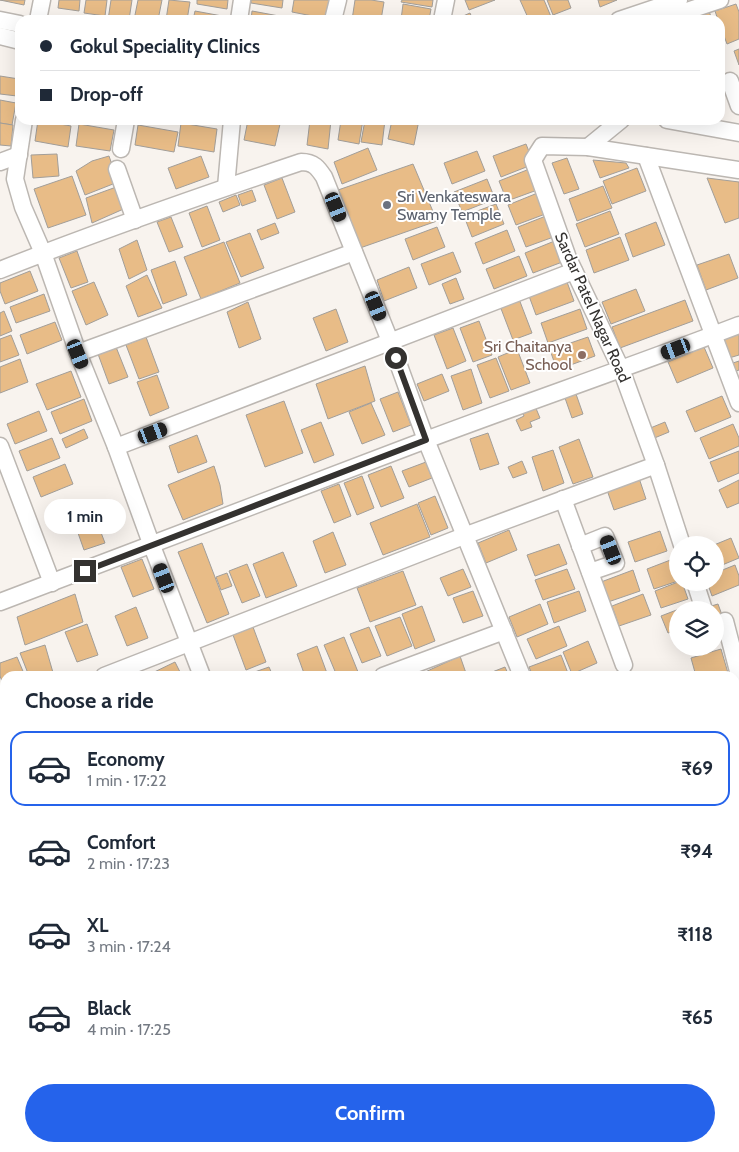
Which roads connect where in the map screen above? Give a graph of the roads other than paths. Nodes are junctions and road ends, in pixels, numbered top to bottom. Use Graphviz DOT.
graph roads {
  1 [pos="42,0"];
  2 [pos="242,0"];
  3 [pos="338,0"];
  4 [pos="446,0"];
  5 [pos="679,0"];
  6 [pos="720,0"];
  7 [pos="662,11"];
  8 [pos="39,15"];
  9 [pos="240,15"];
  10 [pos="334,15"];
  11 [pos="443,15"];
  12 [pos="643,15"];
  13 [pos="0,20"];
  14 [pos="15,23"];
  15 [pos="0,36"];
  16 [pos="15,40"];
  17 [pos="730,82"];
  18 [pos="739,106"];
  19 [pos="23,125"];
  20 [pos="125,125"];
  21 [pos="232,125"];
  22 [pos="615,125"];
  23 [pos="694,125"];
  24 [pos="739,133"];
  25 [pos="588,147"];
  26 [pos="121,150"];
  27 [pos="19,155"];
  28 [pos="646,156"];
  29 [pos="0,162"];
  30 [pos="117,169"];
  31 [pos="739,170"];
  32 [pos="226,187"];
  33 [pos="134,220"];
  34 [pos="354,252"];
  35 [pos="43,253"];
  36 [pos="0,270"];
  37 [pos="574,271"];
  38 [pos="739,325"];
  39 [pos="713,335"];
  40 [pos="390,341"];
  41 [pos="78,354"];
  42 [pos="622,369"];
  43 [pos="739,403"];
  44 [pos="426,440"];
  45 [pos="0,446"];
  46 [pos="116,447"];
  47 [pos="656,464"];
  48 [pos="563,499"];
  49 [pos="464,536"];
  50 [pos="679,536"];
  51 [pos="152,546"];
  52 [pos="580,546"];
  53 [pos="590,572"];
  54 [pos="52,583"];
  55 [pos="0,602"];
  56 [pos="725,621"];
  57 [pos="504,631"];
  58 [pos="189,644"];
  59 [pos="624,664"];
  60 [pos="117,671"];
  61 [pos="200,671"];
  62 [pos="413,671"];
  63 [pos="520,671"];
  64 [pos="738,671"];
  1 -- 8 [label="street"];
  2 -- 9 [label="street"];
  3 -- 10 [label="street"];
  4 -- 11 [label="street"];
  5 -- 7 [label="street"];
  6 -- 7 [label="street"];
  7 -- 12 [label="street"];
  13 -- 14 [label="street"];
  15 -- 16 [label="street"];
  17 -- 18 [label="street"];
  19 -- 27 [label="street"];
  20 -- 26 [label="street"];
  21 -- 32 [label="street"];
  22 -- 25 [label="street"];
  23 -- 24 [label="street"];
  25 -- 28 [label="street, Sardar Patel Nagar Road"];
  25 -- 37 [label="street, Sardar Patel Nagar Road"];
  27 -- 29 [label="street"];
  27 -- 35 [label="street"];
  28 -- 31 [label="street, Sardar Patel Nagar Road"];
  28 -- 39 [label="street"];
  30 -- 33 [label="street"];
  32 -- 33 [label="street"];
  32 -- 34 [label="street"];
  33 -- 35 [label="street"];
  34 -- 40 [label="street"];
  34 -- 41 [label="street"];
  35 -- 36 [label="street"];
  35 -- 41 [label="street"];
  37 -- 40 [label="street"];
  37 -- 42 [label="street, Sardar Patel Nagar Road"];
  38 -- 39 [label="street"];
  39 -- 42 [label="street"];
  39 -- 43 [label="street"];
  40 -- 44 [label="street"];
  40 -- 46 [label="street"];
  41 -- 46 [label="street"];
  42 -- 44 [label="street"];
  42 -- 47 [label="street, Sardar Patel Nagar Road"];
  44 -- 49 [label="street"];
  44 -- 51 [label="street"];
  45 -- 54 [label="street"];
  46 -- 51 [label="street"];
  47 -- 48 [label="street"];
  47 -- 50 [label="street, Sardar Patel Nagar Road"];
  48 -- 49 [label="street"];
  48 -- 52 [label="street"];
  49 -- 57 [label="street"];
  49 -- 58 [label="street"];
  51 -- 54 [label="street"];
  51 -- 58 [label="street"];
  52 -- 53 [label="street"];
  52 -- 53 [label="street"];
  53 -- 59 [label="street"];
  54 -- 55 [label="street"];
  56 -- 64 [label="street"];
  57 -- 62 [label="street"];
  57 -- 63 [label="street"];
  58 -- 60 [label="street"];
  58 -- 61 [label="street"];
}
